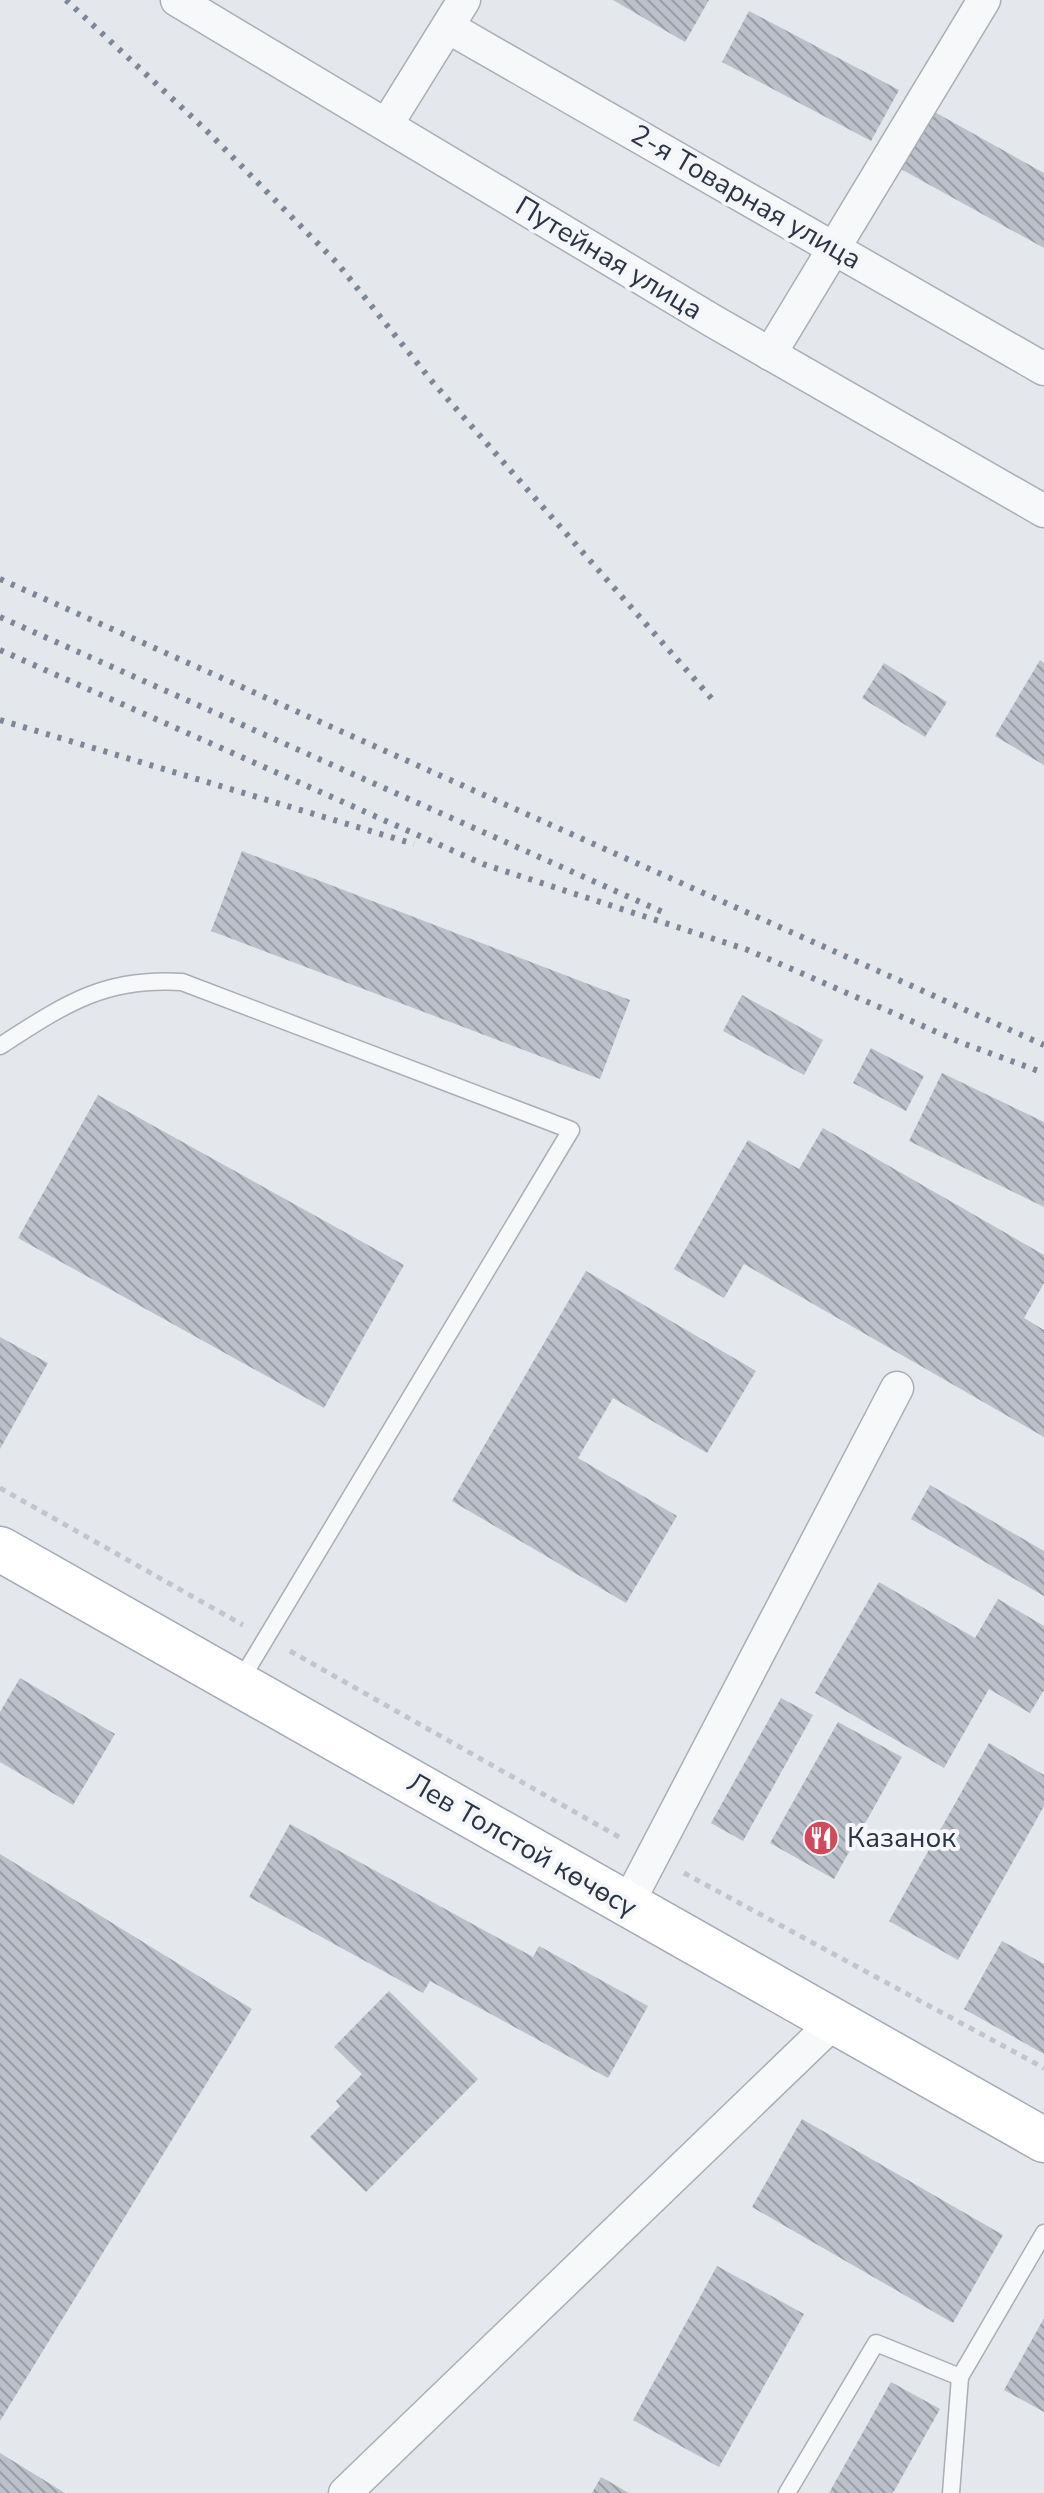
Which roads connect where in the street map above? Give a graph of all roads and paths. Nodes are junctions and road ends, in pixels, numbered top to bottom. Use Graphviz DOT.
graph roads {
  1 [pos="177,0"];
  2 [pos="984,0"];
  3 [pos="456,13"];
  4 [pos="387,124"];
  5 [pos="834,247"];
  6 [pos="770,354"];
  7 [pos="1044,369"];
  8 [pos="1044,511"];
  9 [pos="0,1046"];
  10 [pos="897,1388"];
  11 [pos="0,1488"];
  12 [pos="0,1549"];
  13 [pos="266,1638"];
  14 [pos="238,1684"];
  15 [pos="652,1856"];
  16 [pos="627,1905"];
  17 [pos="834,2022"];
  18 [pos="1044,2068"];
  19 [pos="1044,2140"];
  20 [pos="1044,2233"];
  21 [pos="960,2377"];
  22 [pos="345,2493"];
  23 [pos="787,2493"];
  24 [pos="951,2493"];
  1 -- 4 [label="street, Путейная улица"];
  2 -- 5 [label="street"];
  3 -- 4 [label="street"];
  3 -- 5 [label="street, 2-я Товарная улица"];
  4 -- 6 [label="street, Путейная улица"];
  5 -- 6 [label="street"];
  5 -- 7 [label="street, 2-я Товарная улица"];
  6 -- 8 [label="street, Путейная улица"];
  9 -- 13 [label="lane"];
  10 -- 15 [label="street"];
  11 -- 13 [label="path"];
  12 -- 14 [label="main road, Лев Толстой көчөсү"];
  13 -- 14 [label="lane"];
  13 -- 15 [label="path"];
  14 -- 16 [label="main road, Лев Толстой көчөсү"];
  15 -- 16 [label="street"];
  15 -- 18 [label="path"];
  16 -- 17 [label="main road, Лев Толстой көчөсү"];
  17 -- 19 [label="main road, Лев Толстой көчөсү"];
  17 -- 22 [label="street"];
  20 -- 21 [label="lane"];
  21 -- 23 [label="lane"];
  21 -- 24 [label="lane"];
}
